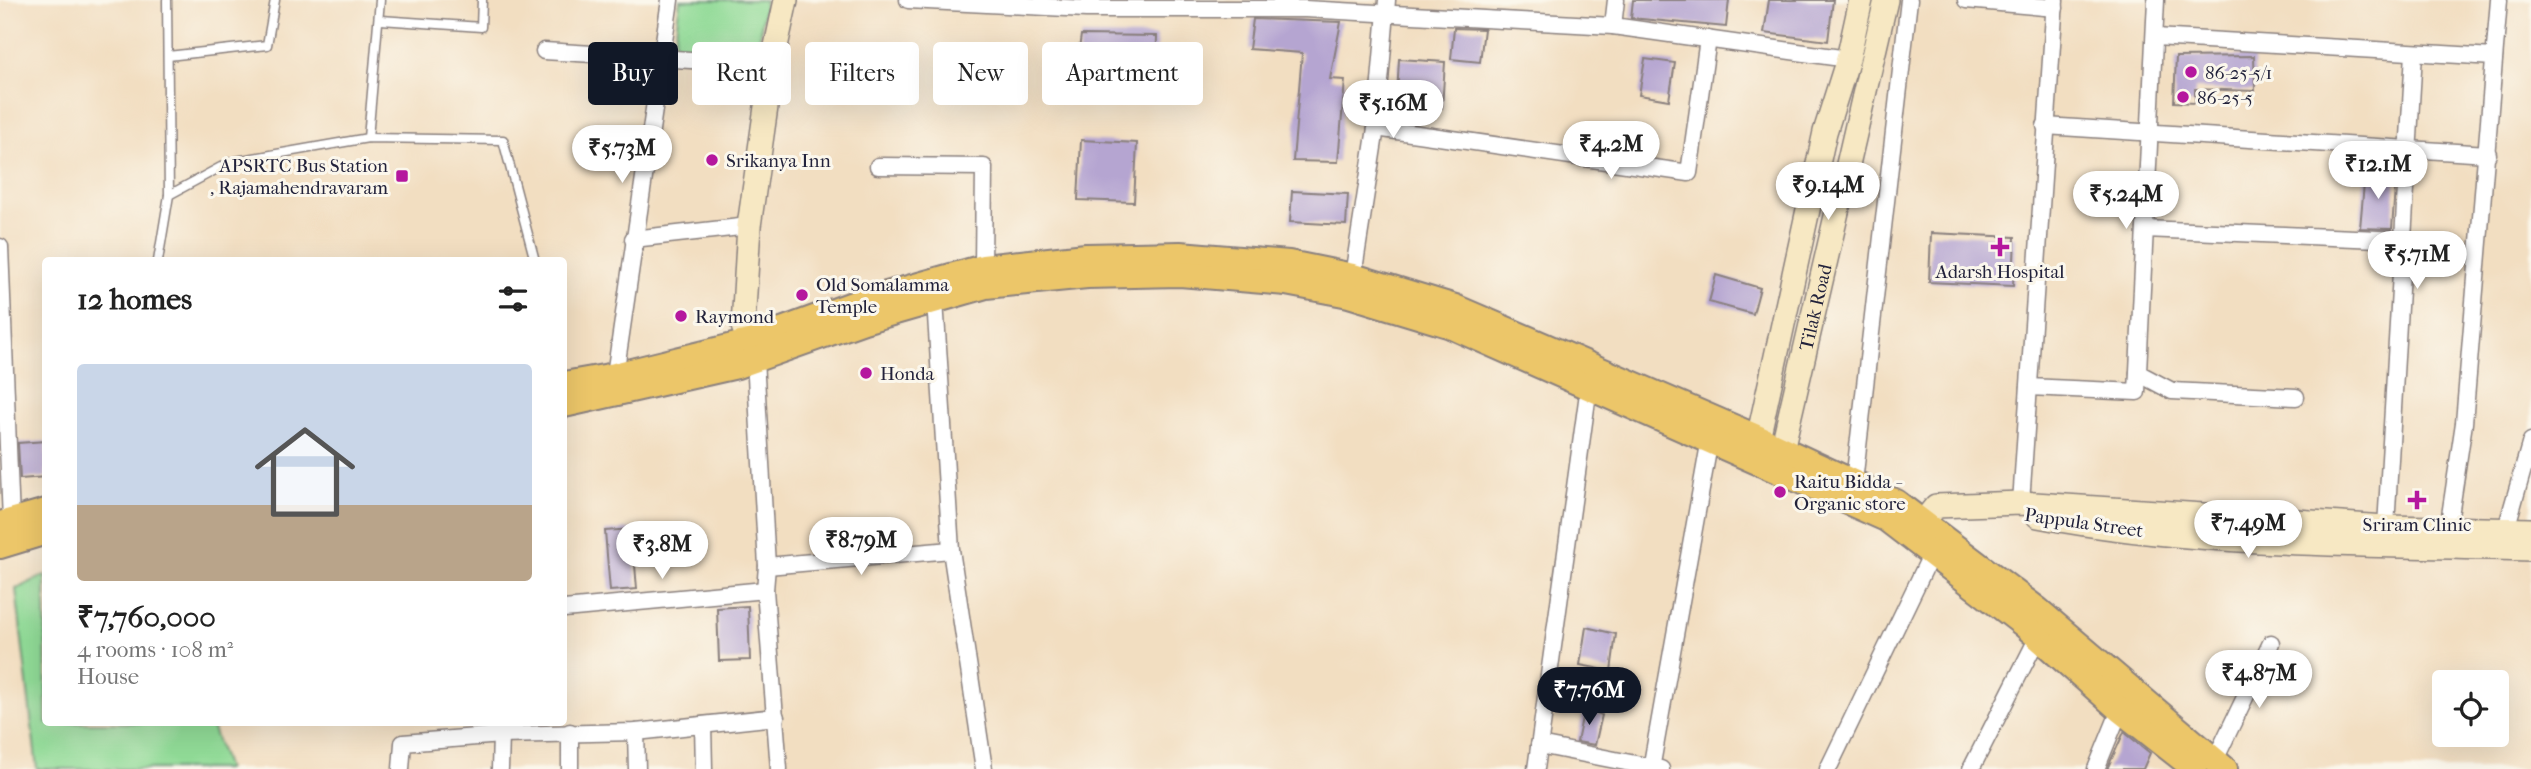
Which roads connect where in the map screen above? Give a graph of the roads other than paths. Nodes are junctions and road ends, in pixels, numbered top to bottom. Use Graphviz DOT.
graph roads {
  1 [pos="167,0"];
  2 [pos="275,0"];
  3 [pos="380,0"];
  4 [pos="482,0"];
  5 [pos="670,0"];
  6 [pos="786,0"];
  7 [pos="908,0"];
  8 [pos="1616,0"];
  9 [pos="1861,0"];
  10 [pos="1886,0"];
  11 [pos="1909,0"];
  12 [pos="1966,0"];
  13 [pos="2156,0"];
  14 [pos="2499,0"];
  15 [pos="2055,4"];
  16 [pos="1387,6"];
  17 [pos="381,20"];
  18 [pos="1613,26"];
  19 [pos="2155,37"];
  20 [pos="1708,39"];
  21 [pos="664,42"];
  22 [pos="777,42"];
  23 [pos="544,51"];
  24 [pos="2414,53"];
  25 [pos="588,54"];
  26 [pos="168,57"];
  27 [pos="2494,57"];
  28 [pos="1848,60"];
  29 [pos="654,105"];
  30 [pos="766,105"];
  31 [pos="2045,125"];
  32 [pos="1376,128"];
  33 [pos="2150,134"];
  34 [pos="368,138"];
  35 [pos="2407,149"];
  36 [pos="2488,154"];
  37 [pos="878,166"];
  38 [pos="169,195"];
  39 [pos="749,226"];
  40 [pos="2145,229"];
  41 [pos="632,239"];
  42 [pos="2402,240"];
  43 [pos="0,247"];
  44 [pos="159,257"];
  45 [pos="534,257"];
  46 [pos="983,267"];
  47 [pos="1353,276"];
  48 [pos="935,300"];
  49 [pos="752,351"];
  50 [pos="2138,373"];
  51 [pos="615,375"];
  52 [pos="1589,386"];
  53 [pos="567,387"];
  54 [pos="567,387"];
  55 [pos="2029,387"];
  56 [pos="2296,397"];
  57 [pos="1710,439"];
  58 [pos="2531,441"];
  59 [pos="1756,448"];
  60 [pos="1780,459"];
  61 [pos="1854,482"];
  62 [pos="2021,503"];
  63 [pos="1973,504"];
  64 [pos="42,512"];
  65 [pos="6,522"];
  66 [pos="2386,527"];
  67 [pos="2448,529"];
  68 [pos="2506,529"];
  69 [pos="1917,530"];
  70 [pos="2531,530"];
  71 [pos="42,533"];
  72 [pos="0,546"];
  73 [pos="951,550"];
  74 [pos="2531,550"];
  75 [pos="1932,553"];
  76 [pos="767,566"];
  77 [pos="765,590"];
  78 [pos="567,609"];
  79 [pos="2038,637"];
  80 [pos="2271,643"];
  81 [pos="2120,710"];
  82 [pos="776,717"];
  83 [pos="703,725"];
  84 [pos="570,732"];
  85 [pos="636,732"];
  86 [pos="501,735"];
  87 [pos="1539,745"];
  88 [pos="2212,766"];
  89 [pos="1655,768"];
  90 [pos="401,769"];
  91 [pos="500,769"];
  92 [pos="570,769"];
  93 [pos="637,769"];
  94 [pos="704,769"];
  95 [pos="779,769"];
  96 [pos="984,769"];
  97 [pos="1536,769"];
  98 [pos="1828,769"];
  99 [pos="1971,769"];
  100 [pos="2096,769"];
  1 -- 26 [label="lane"];
  2 -- 26 [label="lane"];
  3 -- 17 [label="lane"];
  4 -- 17 [label="lane"];
  5 -- 21 [label="street"];
  6 -- 22 [label="street"];
  7 -- 16 [label="street"];
  8 -- 18 [label="street"];
  9 -- 28 [label="street, Tilak Road"];
  10 -- 60 [label="street, Tilak Road"];
  11 -- 61 [label="street"];
  12 -- 15 [label="street"];
  13 -- 19 [label="street"];
  14 -- 27 [label="street"];
  15 -- 31 [label="street"];
  16 -- 18 [label="street"];
  16 -- 32 [label="street"];
  17 -- 34 [label="lane"];
  18 -- 20 [label="street"];
  19 -- 24 [label="street"];
  19 -- 33 [label="street"];
  20 -- 28 [label="street"];
  20 -- 32 [label="street"];
  23 -- 25 [label="street"];
  24 -- 27 [label="street"];
  24 -- 35 [label="street"];
  26 -- 38 [label="lane"];
  27 -- 36 [label="street"];
  28 -- 59 [label="street, Tilak Road"];
  29 -- 41 [label="street"];
  30 -- 39 [label="street"];
  31 -- 33 [label="street"];
  31 -- 55 [label="street"];
  32 -- 47 [label="street"];
  33 -- 35 [label="street"];
  33 -- 40 [label="street"];
  34 -- 38 [label="lane"];
  34 -- 45 [label="lane"];
  35 -- 36 [label="street"];
  35 -- 42 [label="street"];
  36 -- 67 [label="street"];
  37 -- 46 [label="street"];
  38 -- 44 [label="lane"];
  39 -- 41 [label="street"];
  39 -- 49 [label="street"];
  40 -- 42 [label="street"];
  40 -- 50 [label="street"];
  41 -- 51 [label="street"];
  42 -- 66 [label="street"];
  43 -- 65 [label="street"];
  46 -- 47 [label="main road"];
  46 -- 49 [label="main road"];
  47 -- 59 [label="main road"];
  48 -- 49 [label="main road"];
  48 -- 52 [label="main road"];
  48 -- 73 [label="street"];
  49 -- 51 [label="main road"];
  49 -- 53 [label="main road"];
  49 -- 76 [label="street"];
  50 -- 55 [label="street"];
  50 -- 56 [label="street"];
  51 -- 54 [label="main road"];
  52 -- 57 [label="main road"];
  52 -- 87 [label="street"];
  55 -- 62 [label="street"];
  57 -- 59 [label="main road"];
  57 -- 89 [label="street"];
  58 -- 68 [label="street"];
  59 -- 60 [label="main road"];
  60 -- 61 [label="main road"];
  60 -- 69 [label="main road"];
  61 -- 69 [label="main road"];
  62 -- 63 [label="street, Pappula Street"];
  62 -- 66 [label="street, Pappula Street"];
  63 -- 69 [label="street, Pappula Street"];
  63 -- 74 [label="street, Pappula Street"];
  64 -- 65 [label="main road"];
  66 -- 67 [label="street, Pappula Street"];
  67 -- 68 [label="street, Pappula Street"];
  68 -- 70 [label="street, Pappula Street"];
  69 -- 75 [label="main road"];
  69 -- 88 [label="main road"];
  71 -- 72 [label="main road"];
  73 -- 76 [label="street"];
  73 -- 96 [label="street"];
  75 -- 79 [label="main road"];
  75 -- 98 [label="street"];
  76 -- 77 [label="street"];
  77 -- 78 [label="street"];
  77 -- 82 [label="street"];
  79 -- 81 [label="main road"];
  79 -- 99 [label="street"];
  80 -- 88 [label="street"];
  81 -- 88 [label="main road"];
  81 -- 100 [label="street"];
  82 -- 83 [label="street"];
  82 -- 95 [label="street"];
  83 -- 85 [label="street"];
  83 -- 94 [label="street"];
  84 -- 85 [label="street"];
  84 -- 86 [label="street"];
  84 -- 92 [label="street"];
  85 -- 93 [label="street"];
  86 -- 90 [label="street"];
  86 -- 91 [label="street"];
  87 -- 89 [label="street"];
  87 -- 97 [label="street"];
}
